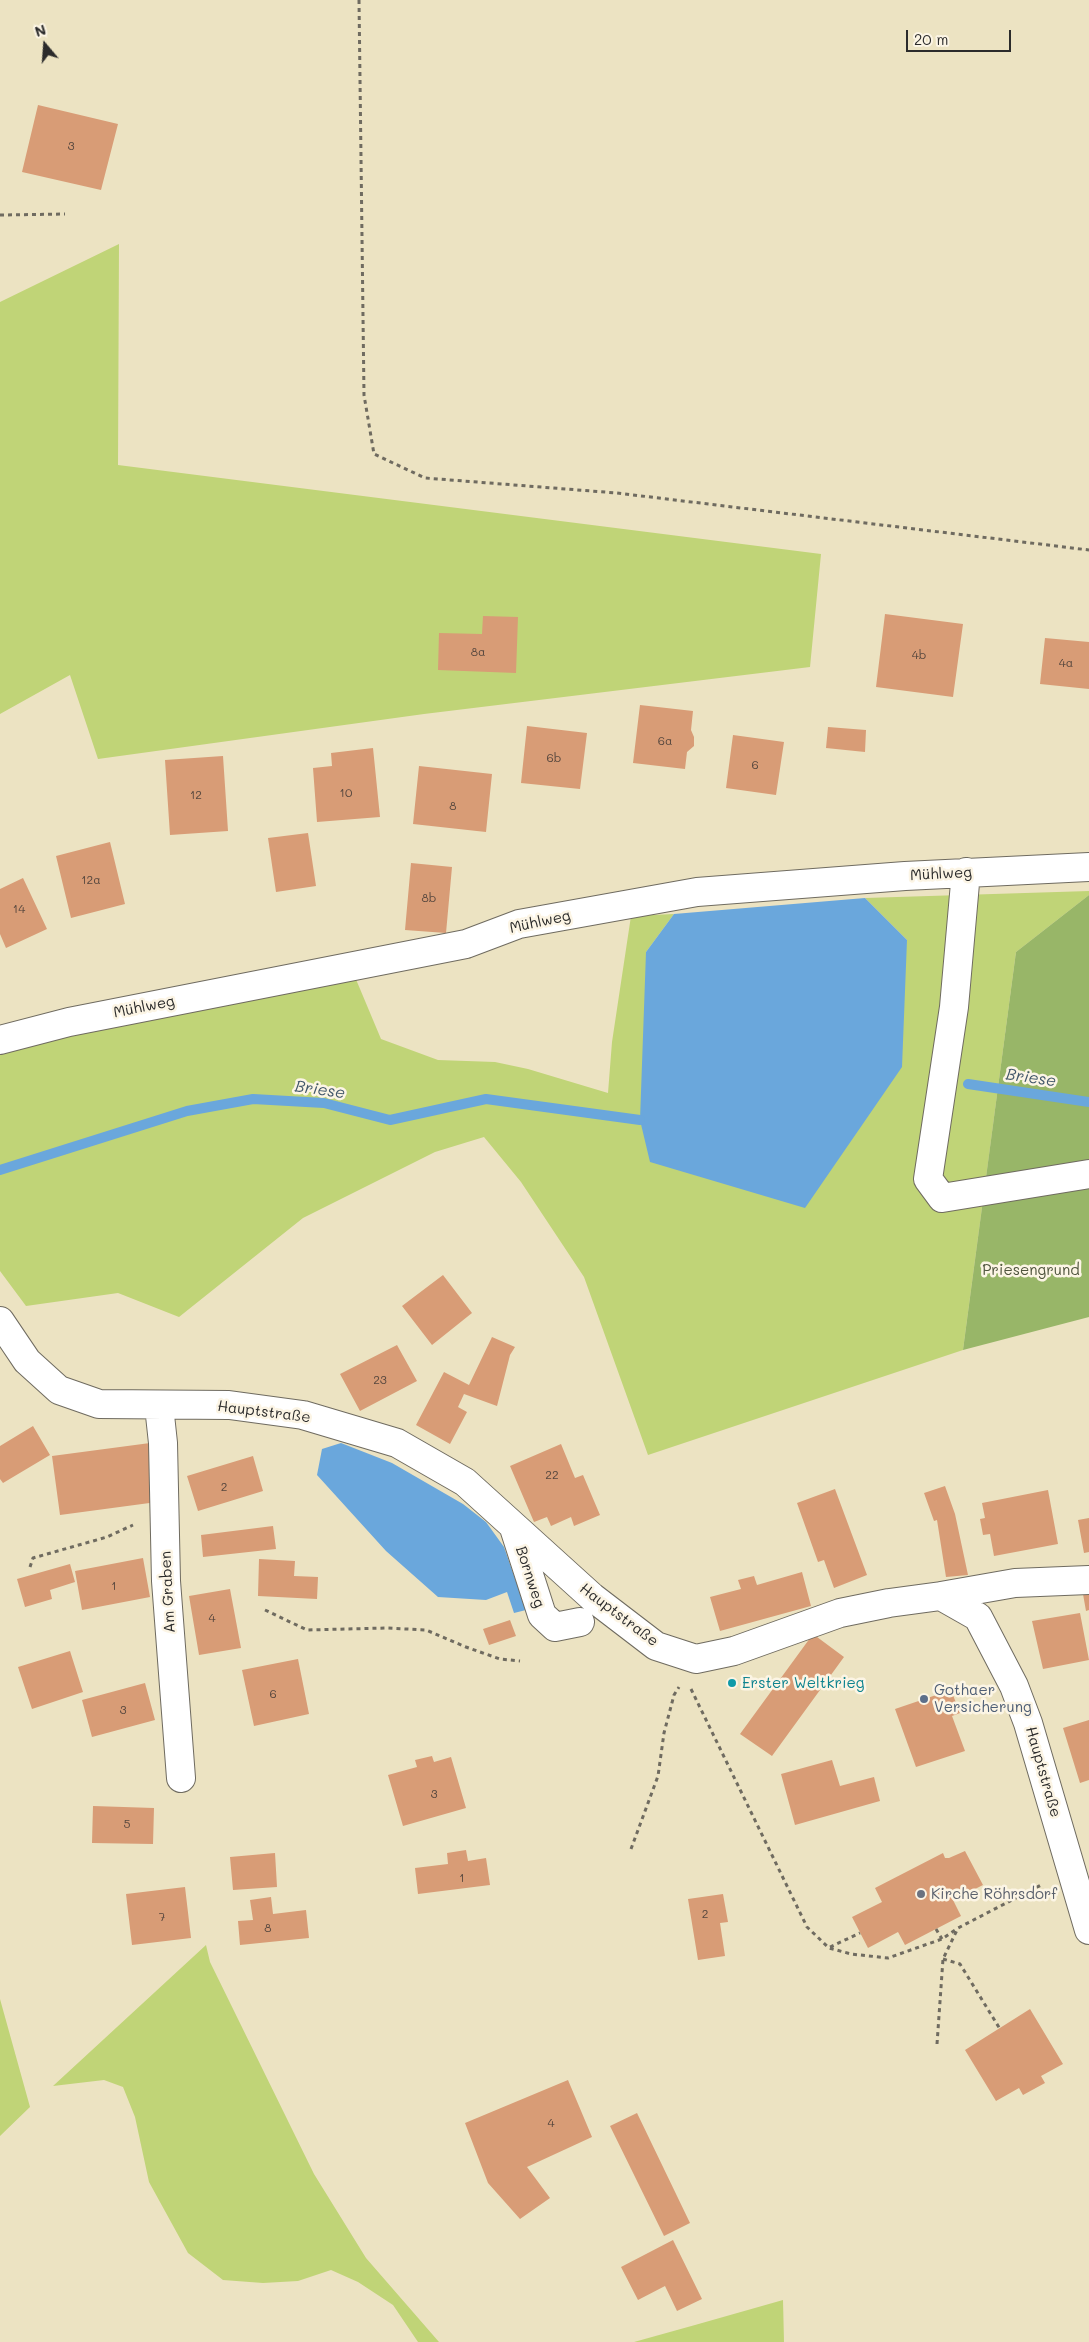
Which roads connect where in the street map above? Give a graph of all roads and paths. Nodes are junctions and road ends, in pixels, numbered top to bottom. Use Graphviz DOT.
graph roads {
  1 [pos="359,0"];
  2 [pos="65,214"];
  3 [pos="0,215"];
  4 [pos="1089,550"];
  5 [pos="1089,868"];
  6 [pos="966,872"];
  7 [pos="0,1040"];
  8 [pos="1089,1174"];
  9 [pos="0,1321"];
  10 [pos="159,1406"];
  11 [pos="165,1520"];
  12 [pos="513,1526"];
  13 [pos="30,1567"];
  14 [pos="1089,1580"];
  15 [pos="941,1596"];
  16 [pos="265,1610"];
  17 [pos="580,1622"];
  18 [pos="520,1661"];
  19 [pos="691,1668"];
  20 [pos="180,1778"];
  21 [pos="631,1849"];
  22 [pos="1070,1866"];
  23 [pos="958,1928"];
  24 [pos="936,1929"];
  25 [pos="1089,1930"];
  26 [pos="860,1933"];
  27 [pos="942,1939"];
  28 [pos="829,1948"];
  29 [pos="943,1959"];
  30 [pos="1000,2029"];
  31 [pos="937,2044"];
  1 -- 4 [label="path"];
  2 -- 3 [label="path"];
  5 -- 6 [label="street, Mühlweg"];
  6 -- 7 [label="street, Mühlweg"];
  6 -- 8 [label="street"];
  9 -- 10 [label="street, Hauptstraße"];
  10 -- 11 [label="street, Am Graben"];
  10 -- 12 [label="street, Hauptstraße"];
  11 -- 13 [label="path"];
  11 -- 20 [label="street, Am Graben"];
  12 -- 17 [label="street, Bornweg"];
  12 -- 19 [label="street, Hauptstraße"];
  14 -- 15 [label="street"];
  15 -- 19 [label="street, Hauptstraße"];
  15 -- 22 [label="street, Hauptstraße"];
  16 -- 18 [label="path"];
  19 -- 21 [label="path"];
  19 -- 28 [label="path"];
  22 -- 23 [label="path"];
  22 -- 25 [label="street, Hauptstraße"];
  23 -- 27 [label="path"];
  23 -- 29 [label="path"];
  24 -- 27 [label="path"];
  26 -- 28 [label="path"];
  27 -- 28 [label="path"];
  29 -- 30 [label="path"];
  29 -- 31 [label="path"];
}
